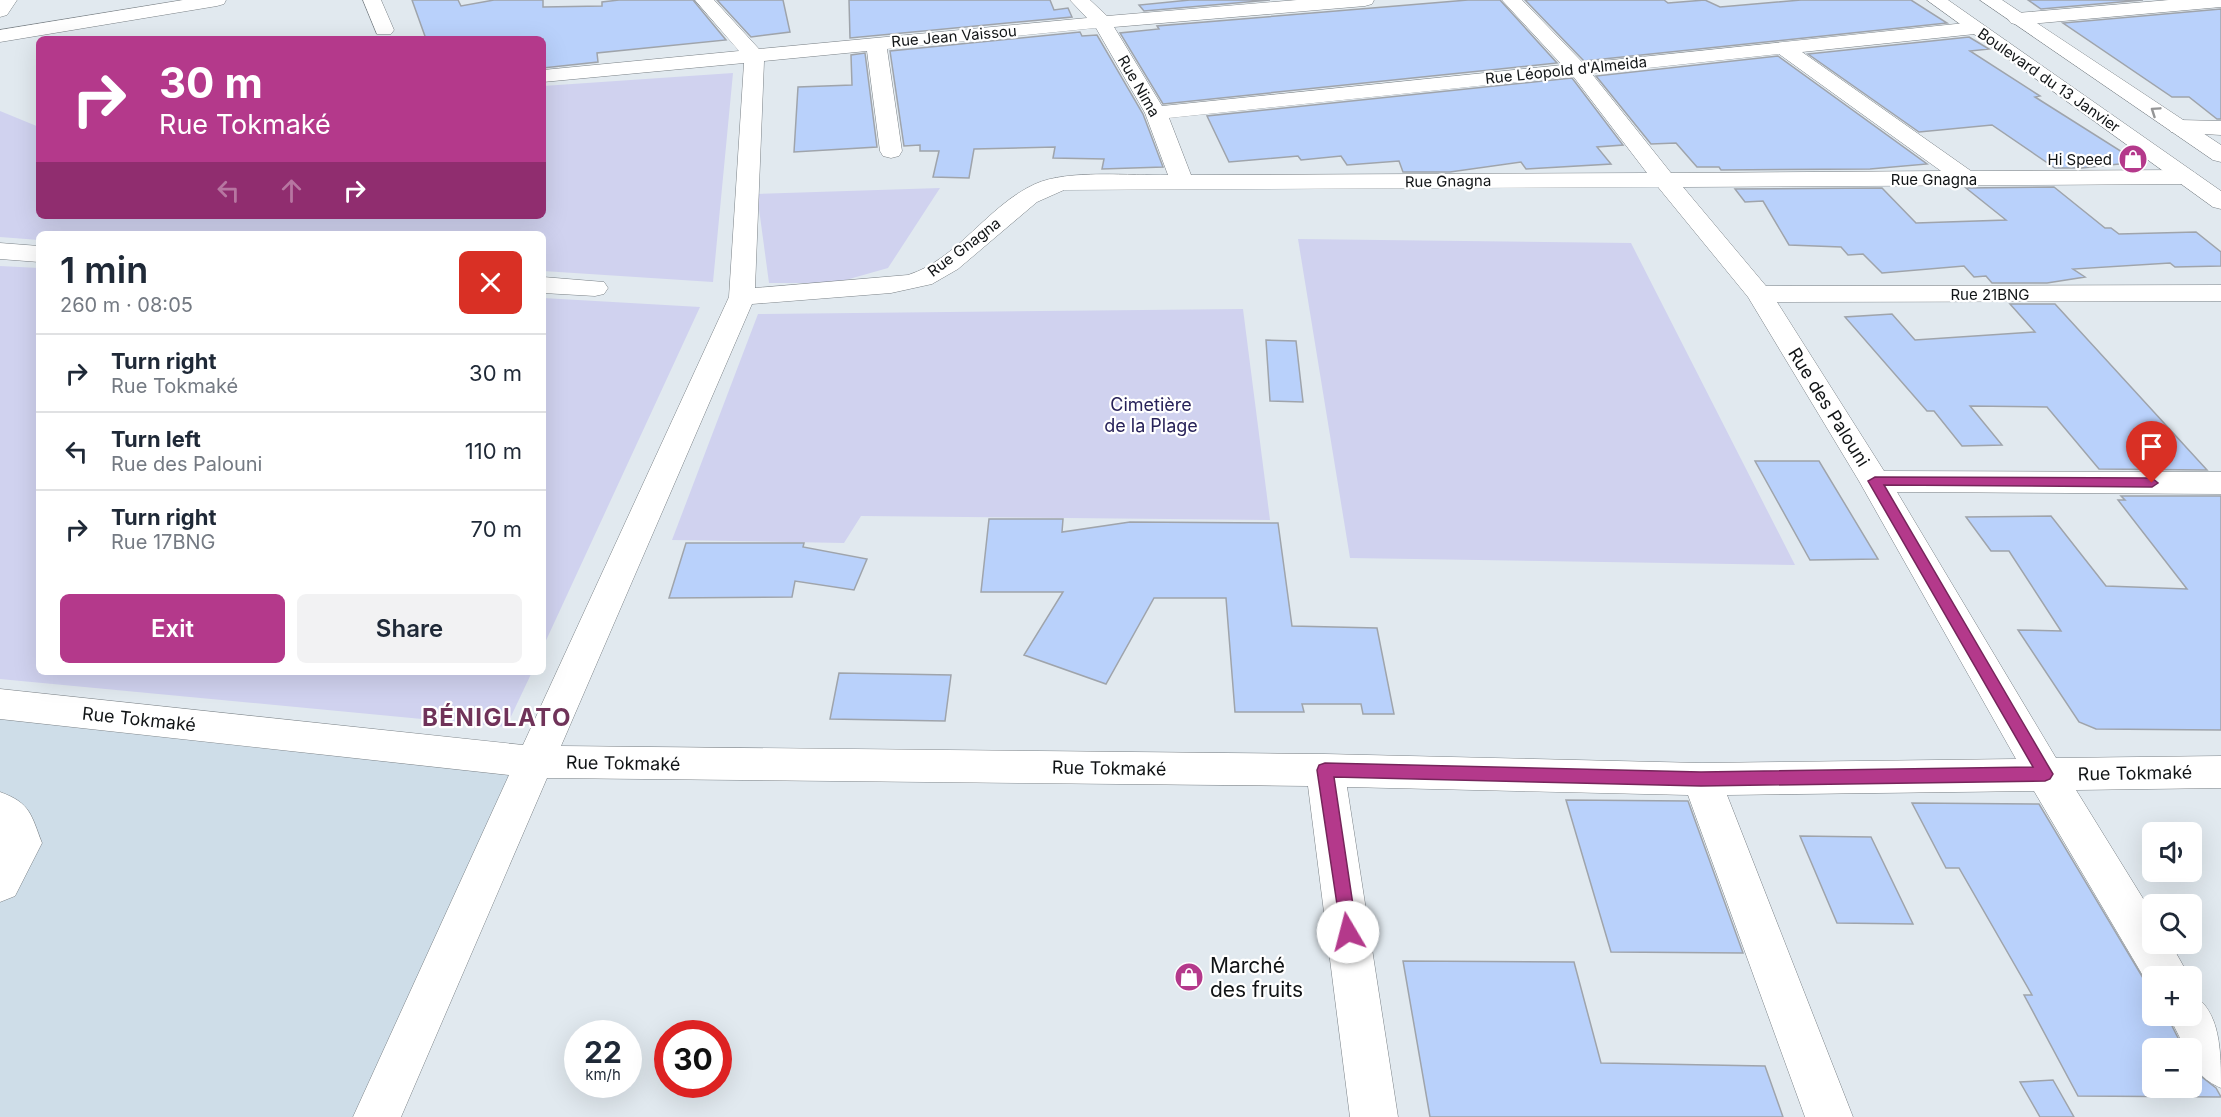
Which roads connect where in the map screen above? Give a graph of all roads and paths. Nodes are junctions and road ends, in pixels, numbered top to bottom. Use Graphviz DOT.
graph roads {
  1 [pos="8,0"];
  2 [pos="217,0"];
  3 [pos="372,0"];
  4 [pos="704,0"];
  5 [pos="1079,0"];
  6 [pos="1365,0"];
  7 [pos="1511,0"];
  8 [pos="1936,0"];
  9 [pos="1989,0"];
  10 [pos="2221,1"];
  11 [pos="0,11"];
  12 [pos="2018,19"];
  13 [pos="1102,22"];
  14 [pos="1975,28"];
  15 [pos="384,30"];
  16 [pos="0,36"];
  17 [pos="876,44"];
  18 [pos="1784,48"];
  19 [pos="754,56"];
  20 [pos="1577,68"];
  21 [pos="546,76"];
  22 [pos="1156,113"];
  23 [pos="2179,128"];
  24 [pos="2221,128"];
  25 [pos="891,151"];
  26 [pos="2221,155"];
  27 [pos="2186,177"];
  28 [pos="1664,179"];
  29 [pos="1966,179"];
  30 [pos="1182,183"];
  31 [pos="2221,201"];
  32 [pos="0,251"];
  33 [pos="36,254"];
  34 [pos="546,285"];
  35 [pos="595,288"];
  36 [pos="2221,293"];
  37 [pos="1759,294"];
  38 [pos="742,297"];
  39 [pos="1875,481"];
  40 [pos="2221,483"];
  41 [pos="0,704"];
  42 [pos="535,762"];
  43 [pos="1325,770"];
  44 [pos="2221,772"];
  45 [pos="2045,774"];
  46 [pos="1701,779"];
  47 [pos="0,809"];
  48 [pos="0,883"];
  49 [pos="2161,966"];
  50 [pos="2197,1026"];
  51 [pos="2221,1065"];
  52 [pos="377,1117"];
  53 [pos="1374,1117"];
  54 [pos="1829,1117"];
  1 -- 11 [label="main road"];
  2 -- 16 [label="main road"];
  3 -- 15 [label="main road"];
  4 -- 19 [label="main road"];
  5 -- 13 [label="main road, Rue Nima"];
  6 -- 13 [label="main road, Rue Jean Vaissou"];
  7 -- 20 [label="main road, Rue des Palouni"];
  8 -- 14 [label="main road, Boulevard du 13 Janvier"];
  9 -- 12 [label="main road, Boulevard du 13 Janvier"];
  10 -- 12 [label="main road"];
  23 -- 12 [label="main road, Boulevard du 13 Janvier, one-way"];
  13 -- 17 [label="main road, Rue Jean Vaissou"];
  13 -- 22 [label="main road, Rue Nima"];
  14 -- 18 [label="main road, Rue Léopold d'Almeida"];
  14 -- 27 [label="main road, Boulevard du 13 Janvier"];
  17 -- 19 [label="main road, Rue Jean Vaissou"];
  17 -- 25 [label="main road"];
  18 -- 20 [label="main road, Rue Léopold d'Almeida"];
  18 -- 29 [label="main road"];
  19 -- 21 [label="main road, Rue Jean Vaissou"];
  19 -- 38 [label="main road"];
  20 -- 22 [label="main road, Rue Léopold d'Almeida"];
  20 -- 28 [label="main road, Rue des Palouni"];
  22 -- 30 [label="main road, Rue Nima"];
  23 -- 24 [label="main road"];
  23 -- 26 [label="main road, Boulevard du 13 Janvier"];
  27 -- 29 [label="main road, Rue Gnagna"];
  27 -- 31 [label="main road, Boulevard du 13 Janvier"];
  28 -- 29 [label="main road, Rue Gnagna"];
  28 -- 30 [label="main road, Rue Gnagna"];
  28 -- 37 [label="main road, Rue des Palouni"];
  30 -- 38 [label="main road, Rue Gnagna"];
  32 -- 33 [label="main road"];
  34 -- 35 [label="main road"];
  36 -- 37 [label="main road, Rue 21BNG"];
  37 -- 39 [label="main road, Rue des Palouni"];
  38 -- 42 [label="main road"];
  39 -- 40 [label="main road"];
  39 -- 45 [label="main road, Rue des Palouni"];
  41 -- 42 [label="main road, Rue Tokmaké"];
  42 -- 43 [label="main road, Rue Tokmaké"];
  42 -- 52 [label="main road"];
  43 -- 46 [label="main road, Rue Tokmaké"];
  43 -- 53 [label="main road"];
  44 -- 45 [label="main road, Rue Tokmaké"];
  45 -- 46 [label="main road, Rue Tokmaké"];
  45 -- 49 [label="main road, Rue des Palouni"];
  46 -- 54 [label="main road"];
  47 -- 48 [label="main road"];
  50 -- 51 [label="main road"];
}
